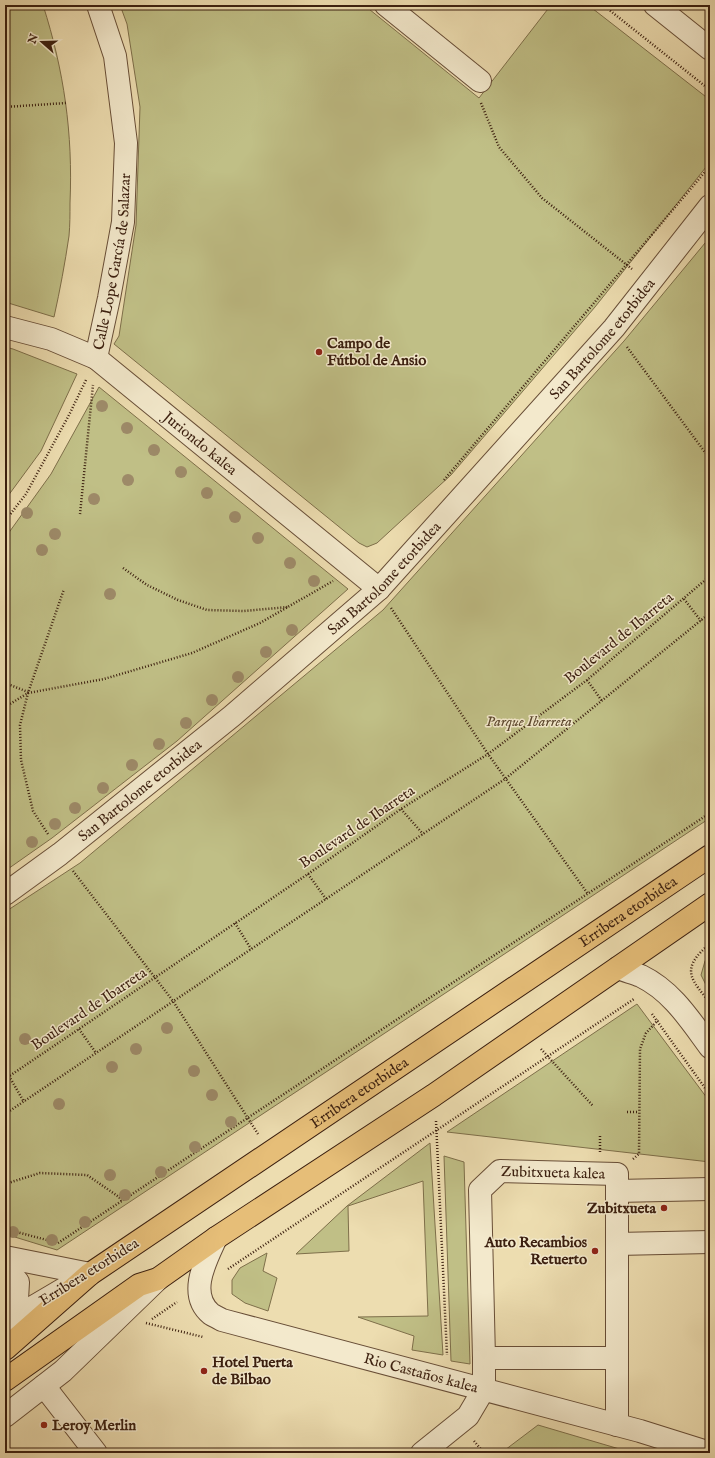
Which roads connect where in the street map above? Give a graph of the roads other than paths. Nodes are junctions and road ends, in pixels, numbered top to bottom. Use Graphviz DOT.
graph roads {
  1 [pos="98,5"];
  2 [pos="386,5"];
  3 [pos="655,5"];
  4 [pos="710,49"];
  5 [pos="480,81"];
  6 [pos="710,206"];
  7 [pos="5,327"];
  8 [pos="96,358"];
  9 [pos="378,589"];
  10 [pos="710,856"];
  11 [pos="5,894"];
  12 [pos="710,904"];
  13 [pos="618,968"];
  14 [pos="710,1047"];
  15 [pos="617,1182"];
  16 [pos="710,1189"];
  17 [pos="216,1238"];
  18 [pos="710,1242"];
  19 [pos="617,1244"];
  20 [pos="5,1256"];
  21 [pos="5,1266"];
  22 [pos="90,1274"];
  23 [pos="158,1279"];
  24 [pos="10,1321"];
  25 [pos="5,1350"];
  26 [pos="484,1358"];
  27 [pos="617,1358"];
  28 [pos="5,1380"];
  29 [pos="44,1386"];
  30 [pos="484,1389"];
  31 [pos="5,1416"];
  32 [pos="617,1425"];
  33 [pos="706,1450"];
  34 [pos="96,1453"];
  35 [pos="422,1453"];
  1 -- 8 [label="street, Calle Lope García de Salazar"];
  2 -- 5 [label="street"];
  3 -- 4 [label="street"];
  6 -- 9 [label="street, San Bartolome etorbidea"];
  7 -- 8 [label="street, Juriondo kalea"];
  8 -- 9 [label="street, Juriondo kalea"];
  9 -- 11 [label="street, San Bartolome etorbidea"];
  10 -- 22 [label="main road, Erribera etorbidea"];
  12 -- 13 [label="main road"];
  13 -- 14 [label="street"];
  13 -- 17 [label="main road"];
  15 -- 16 [label="street, Zubitxueta kalea"];
  15 -- 19 [label="street, Zubitxueta kalea"];
  15 -- 26 [label="street, Zubitxueta kalea"];
  17 -- 23 [label="main road"];
  17 -- 30 [label="street, Rio Castaños kalea"];
  18 -- 19 [label="street"];
  19 -- 27 [label="street, Zubitxueta kalea"];
  20 -- 22 [label="street"];
  21 -- 24 [label="street"];
  22 -- 24 [label="street, Erribera etorbidea"];
  22 -- 25 [label="main road"];
  23 -- 28 [label="main road"];
  23 -- 29 [label="street"];
  26 -- 27 [label="street"];
  26 -- 30 [label="street, Zubitxueta kalea"];
  27 -- 32 [label="street, Zubitxueta kalea"];
  29 -- 31 [label="street"];
  29 -- 34 [label="street"];
  30 -- 32 [label="street, Rio Castaños kalea"];
  30 -- 35 [label="street"];
  32 -- 33 [label="street, Rio Castaños kalea"];
}
